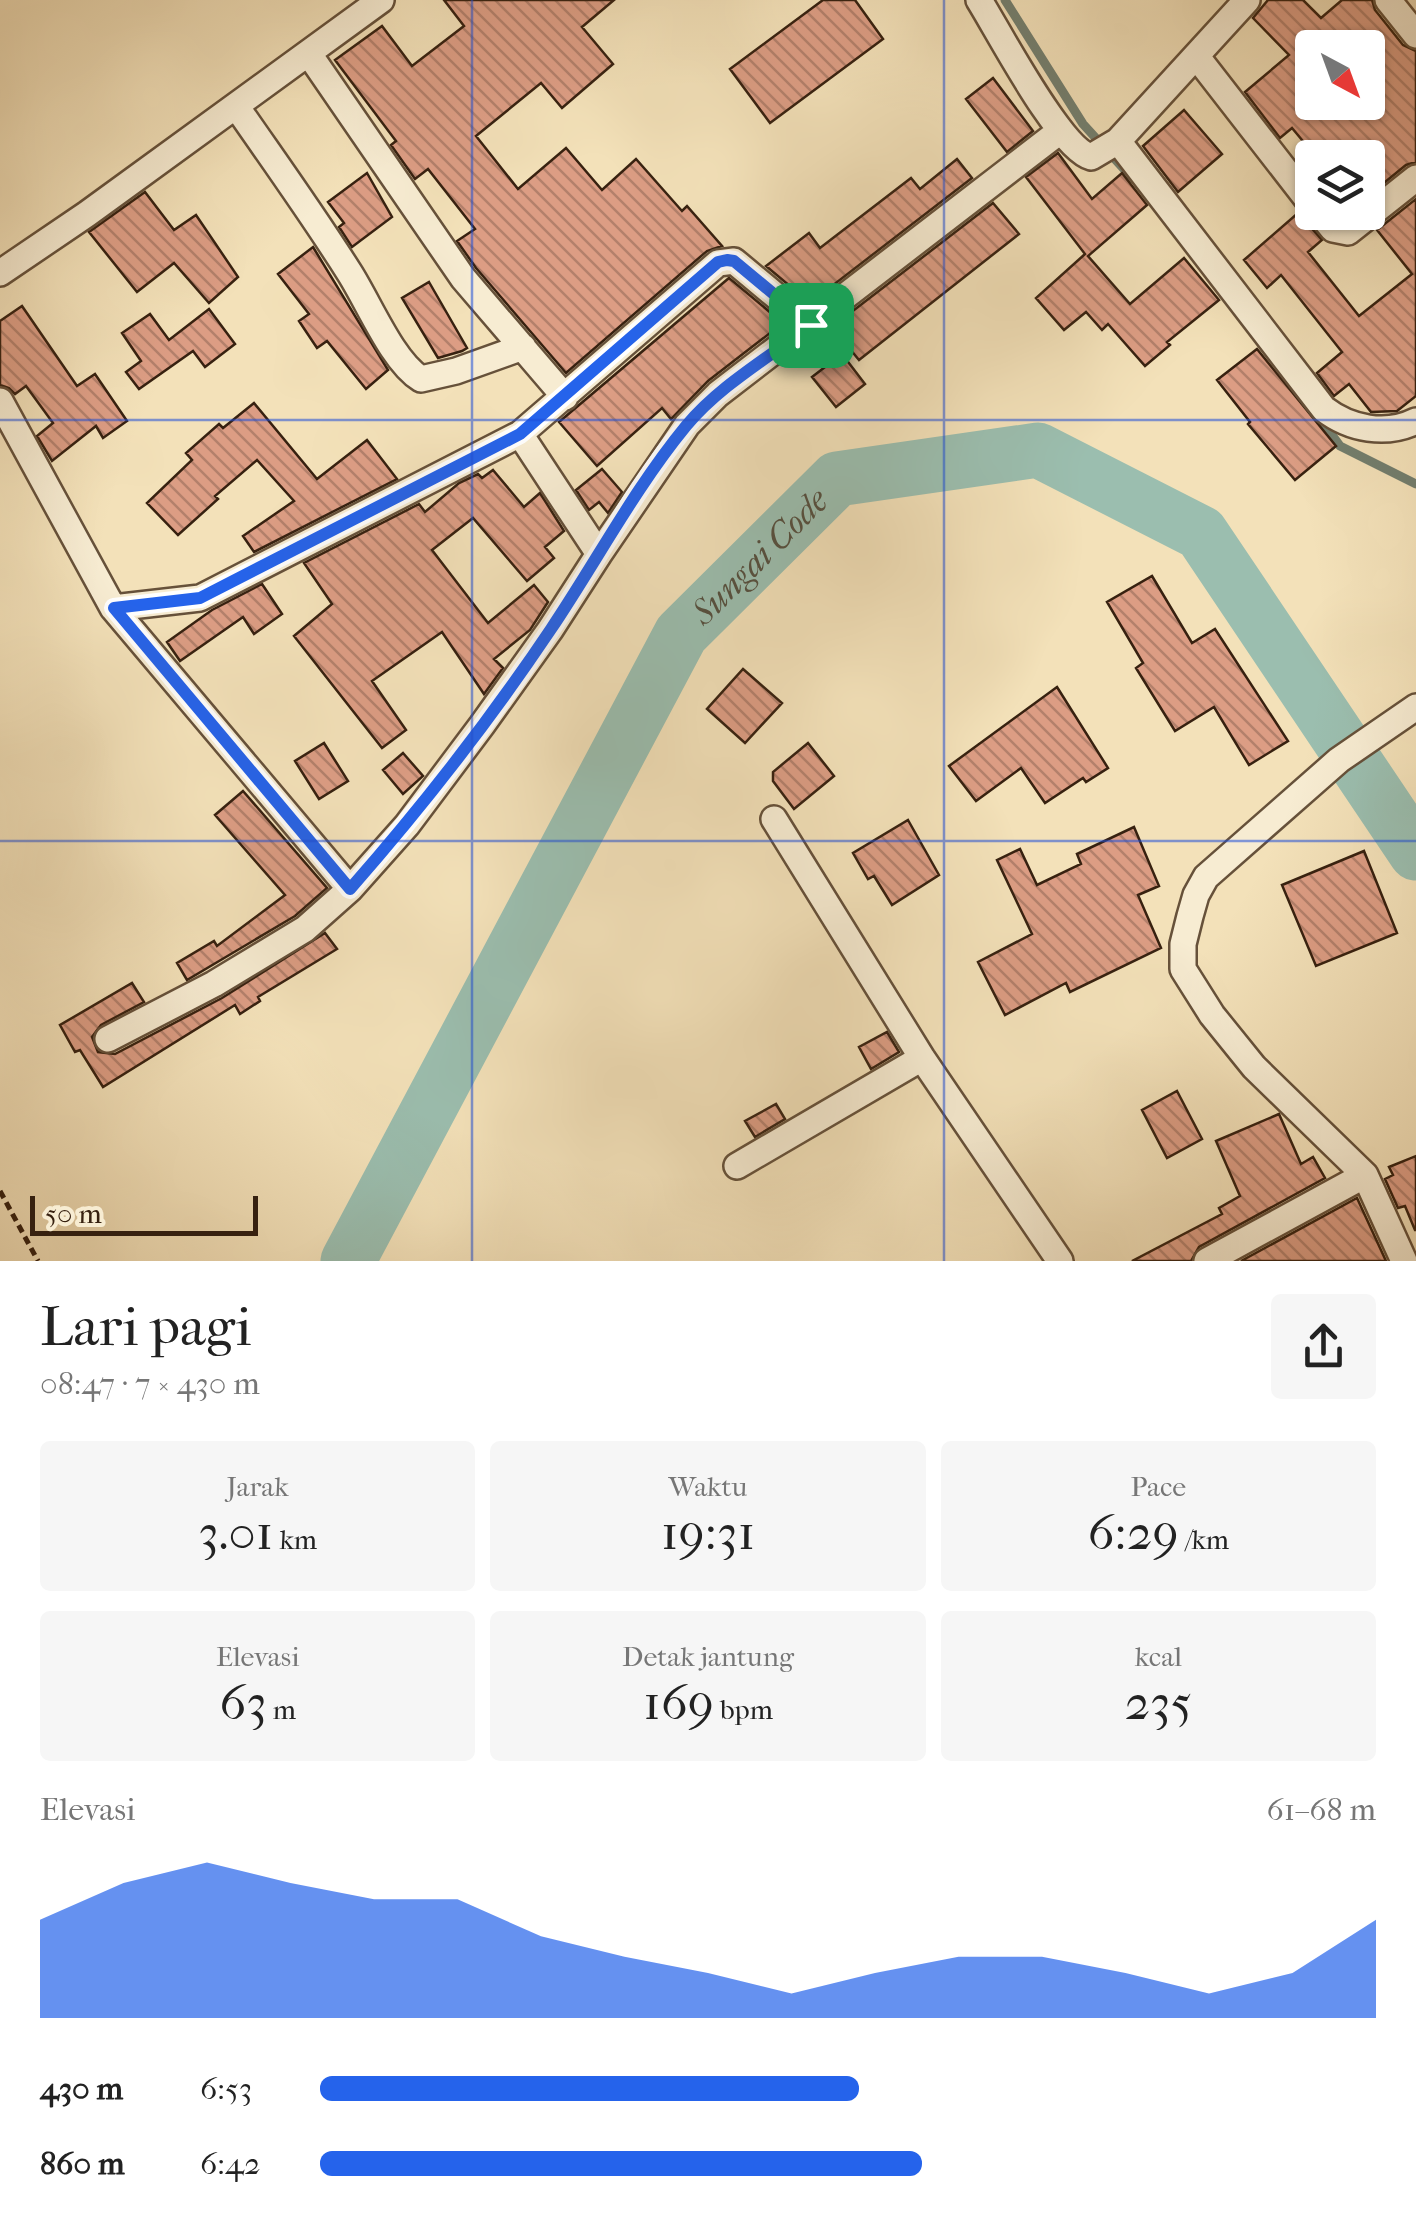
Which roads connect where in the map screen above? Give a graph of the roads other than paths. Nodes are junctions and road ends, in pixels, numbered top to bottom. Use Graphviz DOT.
graph roads {
  1 [pos="380,0"];
  2 [pos="979,0"];
  3 [pos="1247,0"];
  4 [pos="1388,0"];
  5 [pos="1416,35"];
  6 [pos="309,54"];
  7 [pos="1197,58"];
  8 [pos="236,106"];
  9 [pos="1060,131"];
  10 [pos="1110,147"];
  11 [pos="1416,178"];
  12 [pos="1295,183"];
  13 [pos="1385,203"];
  14 [pos="0,273"];
  15 [pos="811,325"];
  16 [pos="523,347"];
  17 [pos="565,397"];
  18 [pos="0,401"];
  19 [pos="1416,420"];
  20 [pos="520,434"];
  21 [pos="599,554"];
  22 [pos="114,608"];
  23 [pos="1415,707"];
  24 [pos="774,819"];
  25 [pos="350,889"];
  26 [pos="108,1039"];
  27 [pos="922,1058"];
  28 [pos="737,1166"];
  29 [pos="1365,1176"];
  30 [pos="1060,1261"];
  31 [pos="1207,1261"];
  32 [pos="1404,1261"];
  1 -- 6 [label="street"];
  2 -- 9 [label="street"];
  3 -- 7 [label="street"];
  4 -- 5 [label="street"];
  6 -- 8 [label="street"];
  6 -- 16 [label="street"];
  7 -- 10 [label="street"];
  7 -- 12 [label="street"];
  8 -- 14 [label="street"];
  8 -- 16 [label="street"];
  9 -- 10 [label="street"];
  9 -- 15 [label="street"];
  10 -- 19 [label="street"];
  11 -- 13 [label="street"];
  15 -- 17 [label="street"];
  15 -- 21 [label="street"];
  16 -- 17 [label="street"];
  17 -- 20 [label="street"];
  18 -- 22 [label="street"];
  20 -- 21 [label="street"];
  20 -- 22 [label="street"];
  21 -- 25 [label="street"];
  22 -- 25 [label="street"];
  23 -- 29 [label="street"];
  24 -- 27 [label="street"];
  25 -- 26 [label="street"];
  27 -- 28 [label="street"];
  27 -- 30 [label="street"];
  29 -- 31 [label="street"];
  29 -- 32 [label="street"];
}
